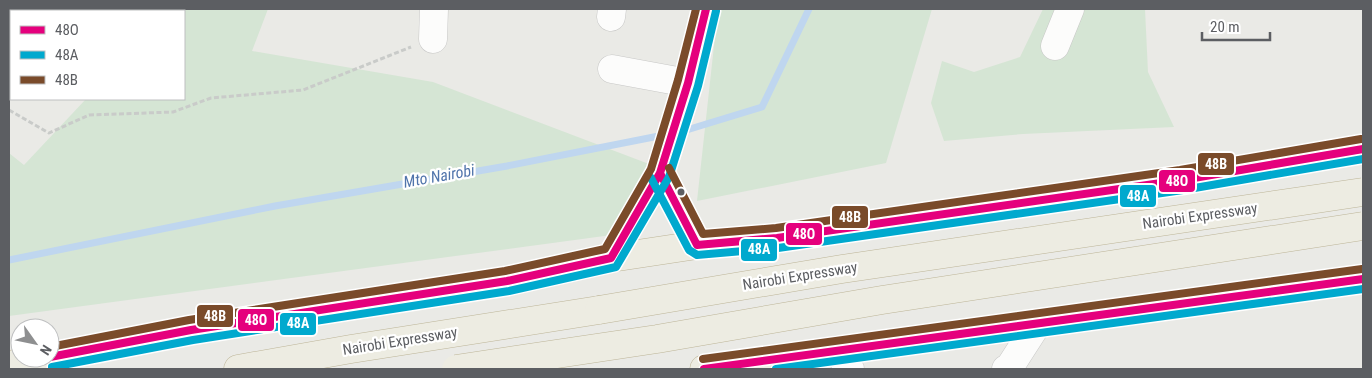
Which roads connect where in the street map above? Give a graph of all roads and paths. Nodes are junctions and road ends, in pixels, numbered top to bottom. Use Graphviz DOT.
graph roads {
  1 [pos="434,9"];
  2 [pos="706,9"];
  3 [pos="1070,9"];
  4 [pos="433,39"];
  5 [pos="1055,46"];
  6 [pos="612,69"];
  7 [pos="688,83"];
  8 [pos="9,110"];
  9 [pos="1363,149"];
  10 [pos="662,167"];
  11 [pos="1363,192"];
  12 [pos="1363,226"];
  13 [pos="697,246"];
  14 [pos="611,258"];
  15 [pos="1363,279"];
  16 [pos="1038,323"];
  17 [pos="657,339"];
  18 [pos="60,355"];
  19 [pos="843,360"];
  20 [pos="238,369"];
  21 [pos="456,369"];
  22 [pos="516,369"];
  23 [pos="704,369"];
  24 [pos="1006,369"];
  1 -- 4 [label="street"];
  2 -- 7 [label="street"];
  3 -- 5 [label="street"];
  4 -- 8 [label="path"];
  6 -- 7 [label="street"];
  7 -- 10 [label="street"];
  9 -- 13 [label="highway"];
  10 -- 13 [label="street"];
  10 -- 14 [label="street"];
  11 -- 20 [label="highway, Nairobi Expressway, bridge"];
  12 -- 17 [label="highway, bridge"];
  13 -- 14 [label="highway"];
  14 -- 18 [label="highway"];
  15 -- 16 [label="highway"];
  16 -- 19 [label="highway"];
  16 -- 24 [label="street"];
  17 -- 21 [label="highway, bridge"];
  17 -- 22 [label="highway, bridge"];
  19 -- 23 [label="highway"];
}
